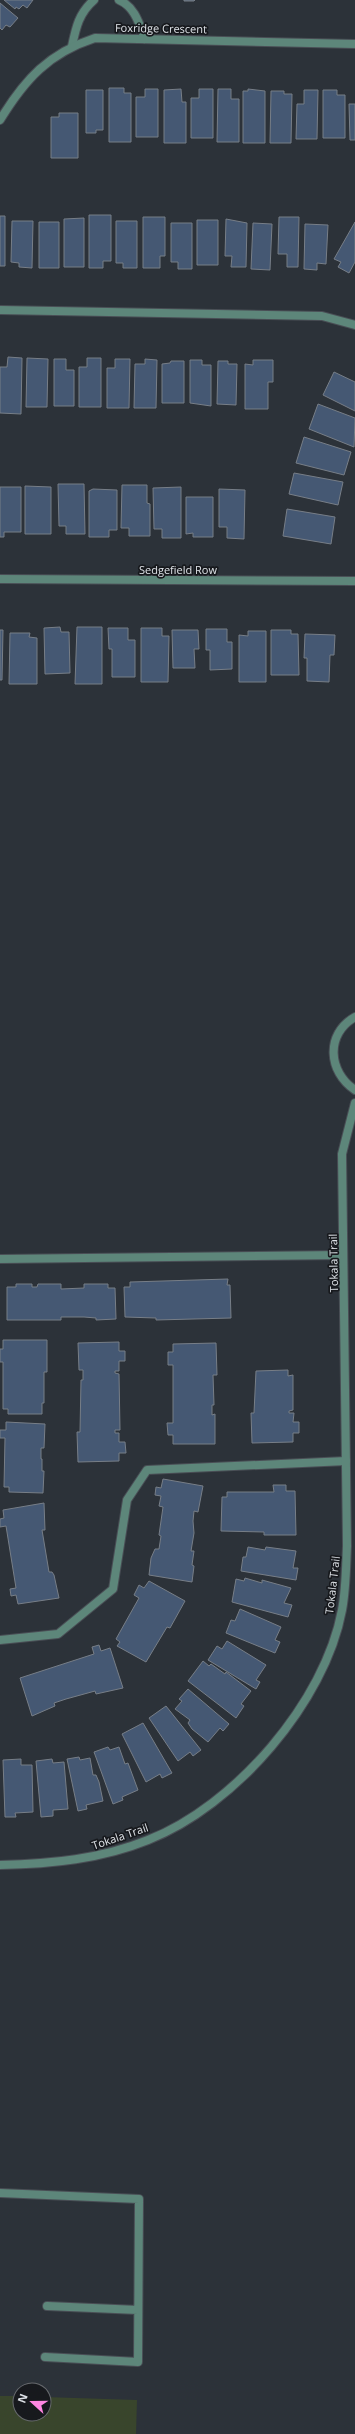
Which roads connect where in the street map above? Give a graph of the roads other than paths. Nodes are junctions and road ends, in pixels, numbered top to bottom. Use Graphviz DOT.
graph roads {
  1 [pos="94,0"];
  2 [pos="119,0"];
  3 [pos="145,39"];
  4 [pos="355,44"];
  5 [pos="72,46"];
  6 [pos="0,120"];
  7 [pos="0,310"];
  8 [pos="355,325"];
  9 [pos="0,580"];
  10 [pos="355,582"];
  11 [pos="355,1017"];
  12 [pos="355,1090"];
  13 [pos="355,1103"];
  14 [pos="343,1255"];
  15 [pos="0,1258"];
  16 [pos="346,1461"];
  17 [pos="0,1640"];
  18 [pos="0,1865"];
  19 [pos="0,2192"];
  20 [pos="47,2306"];
  21 [pos="138,2310"];
  22 [pos="45,2357"];
  1 -- 5 [label="street"];
  2 -- 3 [label="street"];
  3 -- 4 [label="street, Foxridge Crescent"];
  3 -- 5 [label="street, Foxridge Crescent"];
  5 -- 6 [label="street, Foxridge Crescent"];
  7 -- 8 [label="street"];
  9 -- 10 [label="street, Sedgefield Row"];
  11 -- 12 [label="street"];
  13 -- 14 [label="street, Tokala Trail"];
  14 -- 15 [label="street"];
  14 -- 16 [label="street, Tokala Trail"];
  16 -- 17 [label="street"];
  16 -- 18 [label="street, Tokala Trail"];
  19 -- 21 [label="street"];
  20 -- 21 [label="street"];
  21 -- 22 [label="street"];
}
